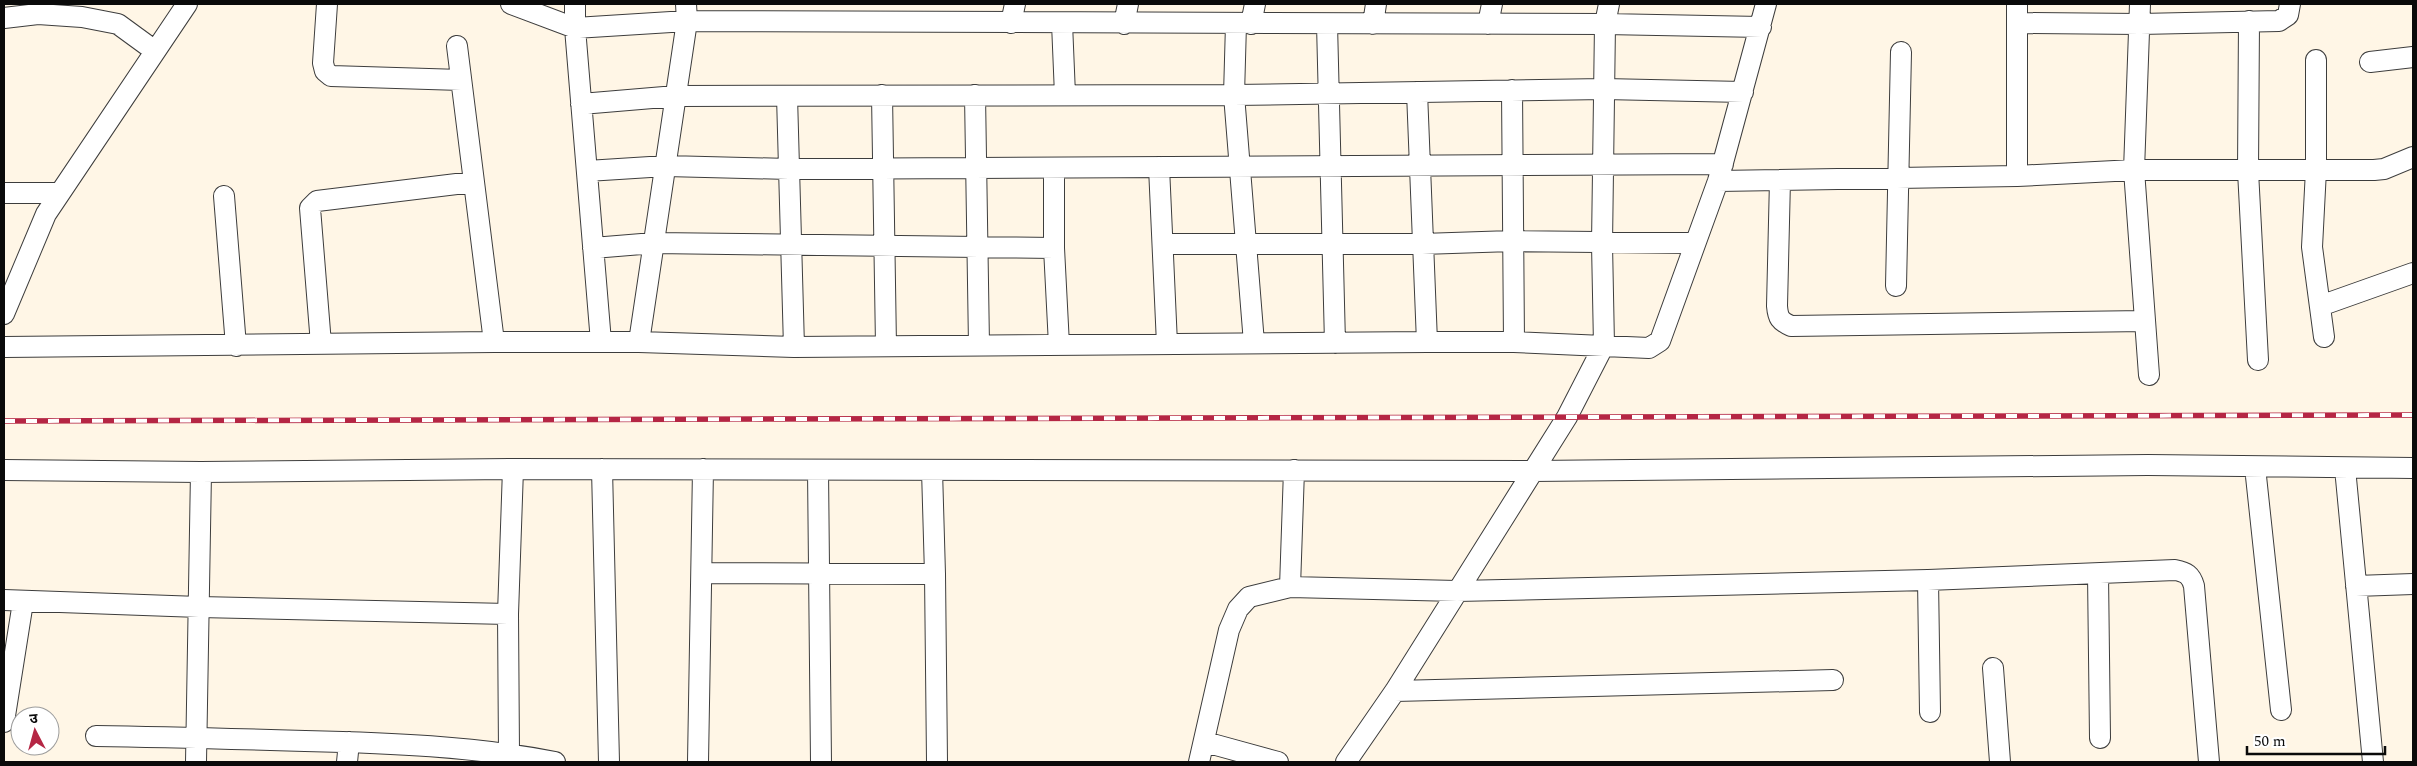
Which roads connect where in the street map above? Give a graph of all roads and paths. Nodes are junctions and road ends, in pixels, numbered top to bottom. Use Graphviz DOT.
graph roads {
  1 [pos="186,4"];
  2 [pos="327,4"];
  3 [pos="511,4"];
  4 [pos="575,4"];
  5 [pos="1128,4"];
  6 [pos="1255,4"];
  7 [pos="1376,4"];
  8 [pos="1492,4"];
  9 [pos="1610,4"];
  10 [pos="1766,4"];
  11 [pos="2140,4"];
  12 [pos="2290,4"];
  13 [pos="686,12"];
  14 [pos="780,13"];
  15 [pos="916,13"];
  16 [pos="2017,13"];
  17 [pos="1013,14"];
  18 [pos="4,18"];
  19 [pos="2249,22"];
  20 [pos="1062,23"];
  21 [pos="1124,24"];
  22 [pos="1244,24"];
  23 [pos="1327,24"];
  24 [pos="1372,24"];
  25 [pos="1488,24"];
  26 [pos="1605,24"];
  27 [pos="2140,24"];
  28 [pos="1761,27"];
  29 [pos="575,28"];
  30 [pos="457,46"];
  31 [pos="155,51"];
  32 [pos="1901,52"];
  33 [pos="2413,57"];
  34 [pos="2316,60"];
  35 [pos="2370,62"];
  36 [pos="461,80"];
  37 [pos="1604,89"];
  38 [pos="1512,90"];
  39 [pos="1417,92"];
  40 [pos="1743,92"];
  41 [pos="1328,93"];
  42 [pos="975,95"];
  43 [pos="1065,95"];
  44 [pos="1234,95"];
  45 [pos="676,96"];
  46 [pos="787,96"];
  47 [pos="882,96"];
  48 [pos="581,104"];
  49 [pos="2413,158"];
  50 [pos="1603,165"];
  51 [pos="666,166"];
  52 [pos="1419,166"];
  53 [pos="1240,167"];
  54 [pos="1330,167"];
  55 [pos="1512,167"];
  56 [pos="1054,168"];
  57 [pos="1159,168"];
  58 [pos="789,169"];
  59 [pos="883,169"];
  60 [pos="976,169"];
  61 [pos="2134,170"];
  62 [pos="2316,170"];
  63 [pos="587,171"];
  64 [pos="2248,171"];
  65 [pos="1720,172"];
  66 [pos="2017,176"];
  67 [pos="1897,178"];
  68 [pos="1780,180"];
  69 [pos="473,182"];
  70 [pos="4,193"];
  71 [pos="60,194"];
  72 [pos="224,196"];
  73 [pos="1512,241"];
  74 [pos="1695,243"];
  75 [pos="654,244"];
  76 [pos="1162,244"];
  77 [pos="1246,244"];
  78 [pos="1332,244"];
  79 [pos="1422,244"];
  80 [pos="1602,244"];
  81 [pos="791,245"];
  82 [pos="884,246"];
  83 [pos="977,247"];
  84 [pos="593,248"];
  85 [pos="1054,248"];
  86 [pos="2413,273"];
  87 [pos="1896,286"];
  88 [pos="2320,306"];
  89 [pos="4,310"];
  90 [pos="2145,321"];
  91 [pos="2324,337"];
  92 [pos="494,342"];
  93 [pos="601,342"];
  94 [pos="639,342"];
  95 [pos="1427,342"];
  96 [pos="1514,342"];
  97 [pos="1254,343"];
  98 [pos="1335,343"];
  99 [pos="321,344"];
  100 [pos="1167,344"];
  101 [pos="979,345"];
  102 [pos="1059,345"];
  103 [pos="1604,345"];
  104 [pos="236,346"];
  105 [pos="886,346"];
  106 [pos="4,347"];
  107 [pos="794,347"];
  108 [pos="2258,360"];
  109 [pos="2149,375"];
  110 [pos="2255,467"];
  111 [pos="513,468"];
  112 [pos="2344,468"];
  113 [pos="2413,468"];
  114 [pos="602,469"];
  115 [pos="703,469"];
  116 [pos="4,470"];
  117 [pos="818,470"];
  118 [pos="932,470"];
  119 [pos="1294,470"];
  120 [pos="1533,471"];
  121 [pos="201,472"];
  122 [pos="702,573"];
  123 [pos="935,574"];
  124 [pos="2098,574"];
  125 [pos="819,575"];
  126 [pos="1928,580"];
  127 [pos="2413,584"];
  128 [pos="2356,586"];
  129 [pos="1290,587"];
  130 [pos="1457,591"];
  131 [pos="13,601"];
  132 [pos="199,607"];
  133 [pos="508,614"];
  134 [pos="1993,668"];
  135 [pos="1833,680"];
  136 [pos="1395,692"];
  137 [pos="2281,710"];
  138 [pos="1930,712"];
  139 [pos="4,722"];
  140 [pos="96,736"];
  141 [pos="197,738"];
  142 [pos="2100,738"];
  143 [pos="349,742"];
  144 [pos="1205,742"];
  145 [pos="509,753"];
  146 [pos="460,755"];
  147 [pos="196,762"];
  148 [pos="347,762"];
  149 [pos="555,762"];
  150 [pos="609,762"];
  151 [pos="698,762"];
  152 [pos="821,762"];
  153 [pos="937,762"];
  154 [pos="1199,762"];
  155 [pos="1278,762"];
  156 [pos="1346,762"];
  157 [pos="2000,762"];
  158 [pos="2209,762"];
  159 [pos="2373,762"];
  1 -- 31 [label="street"];
  2 -- 36 [label="street"];
  3 -- 29 [label="street"];
  4 -- 29 [label="street"];
  5 -- 21 [label="street"];
  6 -- 22 [label="street"];
  7 -- 24 [label="street"];
  8 -- 25 [label="street"];
  9 -- 26 [label="street"];
  10 -- 28 [label="street"];
  11 -- 27 [label="street"];
  12 -- 19 [label="street"];
  13 -- 14 [label="street"];
  13 -- 29 [label="street"];
  13 -- 45 [label="street"];
  14 -- 15 [label="street"];
  15 -- 17 [label="street"];
  16 -- 27 [label="street"];
  16 -- 66 [label="street"];
  17 -- 20 [label="street"];
  18 -- 31 [label="street"];
  19 -- 27 [label="street"];
  19 -- 64 [label="street"];
  20 -- 21 [label="street"];
  20 -- 43 [label="street"];
  21 -- 22 [label="street"];
  22 -- 23 [label="street"];
  22 -- 44 [label="street"];
  23 -- 24 [label="street"];
  23 -- 41 [label="street"];
  24 -- 25 [label="street"];
  25 -- 26 [label="street"];
  26 -- 28 [label="street"];
  26 -- 37 [label="street"];
  27 -- 61 [label="street"];
  28 -- 40 [label="street"];
  29 -- 48 [label="street"];
  30 -- 36 [label="street"];
  31 -- 71 [label="street"];
  32 -- 67 [label="street"];
  33 -- 35 [label="street"];
  34 -- 62 [label="street"];
  36 -- 69 [label="street"];
  37 -- 38 [label="street"];
  37 -- 40 [label="street"];
  37 -- 50 [label="street"];
  38 -- 39 [label="street"];
  38 -- 55 [label="street"];
  39 -- 41 [label="street"];
  39 -- 52 [label="street"];
  40 -- 65 [label="street"];
  41 -- 44 [label="street"];
  41 -- 54 [label="street"];
  42 -- 43 [label="street"];
  42 -- 47 [label="street"];
  42 -- 60 [label="street"];
  43 -- 44 [label="street"];
  44 -- 53 [label="street"];
  45 -- 46 [label="street"];
  45 -- 48 [label="street"];
  45 -- 51 [label="street"];
  46 -- 47 [label="street"];
  46 -- 58 [label="street"];
  47 -- 59 [label="street"];
  48 -- 63 [label="street"];
  49 -- 62 [label="street"];
  50 -- 55 [label="street"];
  50 -- 65 [label="street"];
  50 -- 80 [label="street"];
  51 -- 58 [label="street"];
  51 -- 63 [label="street"];
  51 -- 75 [label="street"];
  52 -- 54 [label="street"];
  52 -- 55 [label="street"];
  52 -- 79 [label="street"];
  53 -- 54 [label="street"];
  53 -- 57 [label="street"];
  53 -- 77 [label="street"];
  54 -- 78 [label="street"];
  55 -- 73 [label="street"];
  56 -- 57 [label="street"];
  56 -- 60 [label="street"];
  56 -- 85 [label="street"];
  57 -- 76 [label="street"];
  58 -- 59 [label="street"];
  58 -- 81 [label="street"];
  59 -- 60 [label="street"];
  59 -- 82 [label="street"];
  60 -- 83 [label="street"];
  61 -- 64 [label="street"];
  61 -- 66 [label="street"];
  61 -- 90 [label="street"];
  62 -- 64 [label="street"];
  62 -- 88 [label="street"];
  63 -- 84 [label="street"];
  64 -- 108 [label="street"];
  65 -- 68 [label="street"];
  65 -- 74 [label="street"];
  66 -- 67 [label="street"];
  67 -- 68 [label="street"];
  67 -- 87 [label="street"];
  68 -- 90 [label="street"];
  69 -- 92 [label="street"];
  69 -- 99 [label="street"];
  70 -- 71 [label="street"];
  71 -- 89 [label="street"];
  72 -- 104 [label="street"];
  73 -- 79 [label="street"];
  73 -- 80 [label="street"];
  73 -- 96 [label="street"];
  74 -- 80 [label="street"];
  74 -- 103 [label="street"];
  75 -- 81 [label="street"];
  75 -- 84 [label="street"];
  75 -- 94 [label="street"];
  76 -- 77 [label="street"];
  76 -- 100 [label="street"];
  77 -- 78 [label="street"];
  77 -- 97 [label="street"];
  78 -- 79 [label="street"];
  78 -- 98 [label="street"];
  79 -- 95 [label="street"];
  80 -- 103 [label="street"];
  81 -- 82 [label="street"];
  81 -- 107 [label="street"];
  82 -- 83 [label="street"];
  82 -- 105 [label="street"];
  83 -- 85 [label="street"];
  83 -- 101 [label="street"];
  84 -- 93 [label="street"];
  85 -- 102 [label="street"];
  86 -- 88 [label="street"];
  88 -- 91 [label="street"];
  90 -- 109 [label="street"];
  92 -- 93 [label="street"];
  92 -- 99 [label="street"];
  93 -- 94 [label="street"];
  94 -- 107 [label="street"];
  95 -- 96 [label="street"];
  95 -- 98 [label="street"];
  96 -- 103 [label="street"];
  97 -- 98 [label="street"];
  97 -- 100 [label="street"];
  99 -- 104 [label="street"];
  100 -- 102 [label="street"];
  101 -- 102 [label="street"];
  101 -- 105 [label="street"];
  103 -- 120 [label="street"];
  104 -- 106 [label="street"];
  105 -- 107 [label="street"];
  110 -- 112 [label="street"];
  110 -- 120 [label="street"];
  110 -- 137 [label="street"];
  111 -- 114 [label="street"];
  111 -- 121 [label="street"];
  111 -- 133 [label="street"];
  112 -- 113 [label="street"];
  112 -- 128 [label="street"];
  114 -- 115 [label="street"];
  114 -- 150 [label="street"];
  115 -- 117 [label="street"];
  115 -- 122 [label="street"];
  116 -- 121 [label="street"];
  117 -- 118 [label="street"];
  117 -- 125 [label="street"];
  118 -- 119 [label="street"];
  118 -- 123 [label="street"];
  119 -- 120 [label="street"];
  119 -- 129 [label="street"];
  120 -- 130 [label="street"];
  121 -- 132 [label="street"];
  122 -- 125 [label="street"];
  122 -- 151 [label="street"];
  123 -- 125 [label="street"];
  123 -- 153 [label="street"];
  124 -- 126 [label="street"];
  124 -- 142 [label="street"];
  124 -- 158 [label="street"];
  125 -- 152 [label="street"];
  126 -- 130 [label="street"];
  126 -- 138 [label="street"];
  127 -- 128 [label="street"];
  128 -- 159 [label="street"];
  129 -- 130 [label="street"];
  129 -- 144 [label="street"];
  130 -- 136 [label="street"];
  131 -- 132 [label="street"];
  131 -- 139 [label="street"];
  132 -- 133 [label="street"];
  132 -- 141 [label="street"];
  133 -- 145 [label="street"];
  134 -- 157 [label="street"];
  135 -- 136 [label="street"];
  136 -- 156 [label="street"];
  140 -- 141 [label="street"];
  141 -- 143 [label="street"];
  141 -- 147 [label="street"];
  143 -- 146 [label="street"];
  143 -- 148 [label="street"];
  144 -- 154 [label="street"];
  144 -- 155 [label="street"];
  145 -- 146 [label="street"];
  145 -- 149 [label="street"];
}
